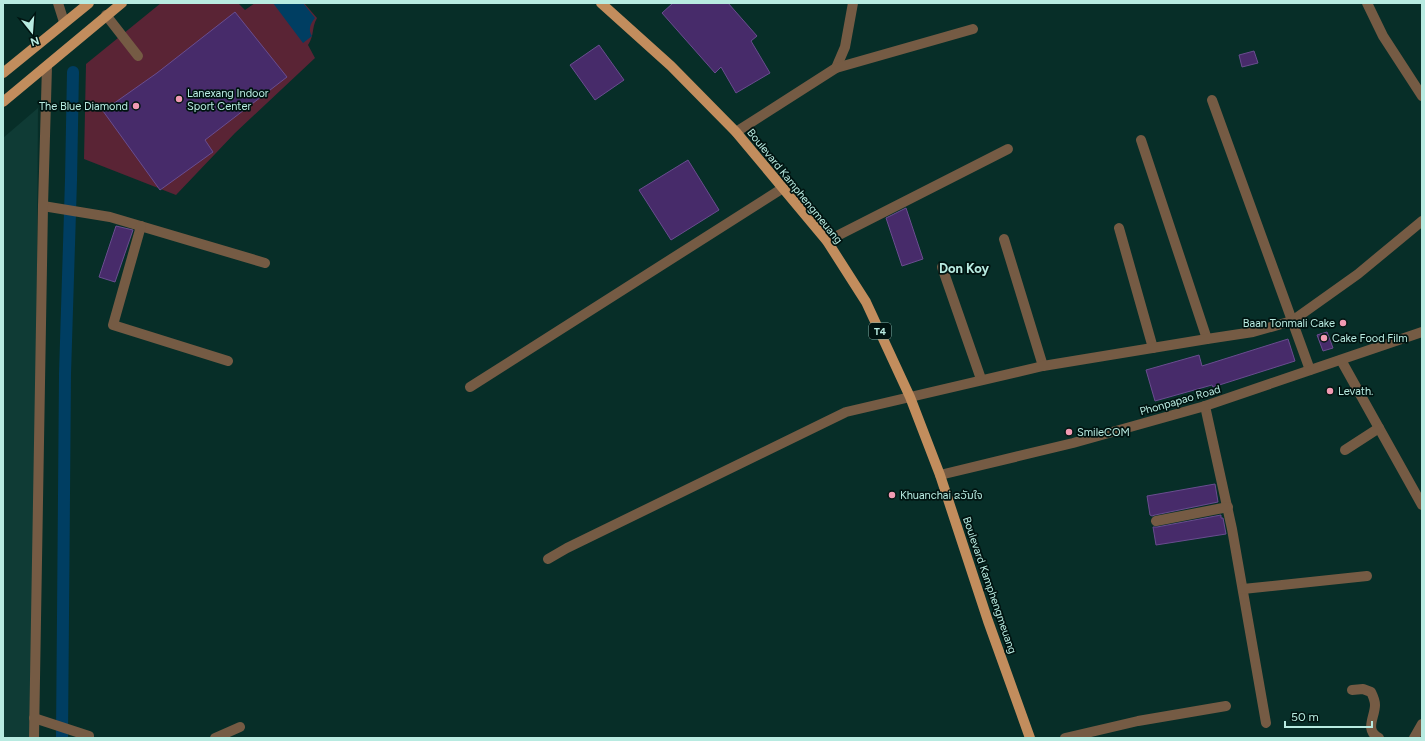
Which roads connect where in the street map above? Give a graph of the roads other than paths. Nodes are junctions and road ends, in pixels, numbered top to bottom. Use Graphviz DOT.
graph roads {
  1 [pos="58,3"];
  2 [pos="89,3"];
  3 [pos="122,3"];
  4 [pos="601,3"];
  5 [pos="853,3"];
  6 [pos="1367,3"];
  7 [pos="106,15"];
  8 [pos="64,22"];
  9 [pos="973,29"];
  10 [pos="138,56"];
  11 [pos="47,66"];
  12 [pos="836,68"];
  13 [pos="3,73"];
  14 [pos="1422,96"];
  15 [pos="1212,100"];
  16 [pos="3,102"];
  17 [pos="736,132"];
  18 [pos="1141,140"];
  19 [pos="1008,149"];
  20 [pos="783,188"];
  21 [pos="43,206"];
  22 [pos="1422,221"];
  23 [pos="141,226"];
  24 [pos="1119,228"];
  25 [pos="1004,238"];
  26 [pos="827,241"];
  27 [pos="265,263"];
  28 [pos="942,267"];
  29 [pos="1292,321"];
  30 [pos="1422,332"];
  31 [pos="1206,339"];
  32 [pos="1152,348"];
  33 [pos="1341,360"];
  34 [pos="228,361"];
  35 [pos="1043,366"];
  36 [pos="1310,370"];
  37 [pos="981,380"];
  38 [pos="470,387"];
  39 [pos="910,397"];
  40 [pos="1205,406"];
  41 [pos="1379,428"];
  42 [pos="1345,450"];
  43 [pos="940,475"];
  44 [pos="1422,505"];
  45 [pos="1228,507"];
  46 [pos="1156,521"];
  47 [pos="548,559"];
  48 [pos="1367,576"];
  49 [pos="1243,589"];
  50 [pos="1352,690"];
  51 [pos="1226,706"];
  52 [pos="34,718"];
  53 [pos="1266,723"];
  54 [pos="1422,724"];
  55 [pos="240,727"];
  56 [pos="91,737"];
  57 [pos="34,738"];
  58 [pos="215,738"];
  59 [pos="1030,738"];
  60 [pos="1065,738"];
  61 [pos="1379,738"];
  62 [pos="1414,738"];
  1 -- 8 [label="street"];
  2 -- 8 [label="main road"];
  3 -- 7 [label="main road"];
  4 -- 17 [label="main road, Boulevard Kamphengmeuang / T4"];
  5 -- 12 [label="street"];
  6 -- 14 [label="street"];
  7 -- 10 [label="street"];
  7 -- 11 [label="main road"];
  8 -- 13 [label="main road"];
  9 -- 12 [label="street"];
  11 -- 16 [label="main road"];
  11 -- 21 [label="street"];
  12 -- 17 [label="street"];
  15 -- 29 [label="street"];
  17 -- 20 [label="main road, Boulevard Kamphengmeuang / T4"];
  18 -- 31 [label="street"];
  19 -- 26 [label="street"];
  20 -- 26 [label="main road, Boulevard Kamphengmeuang / T4"];
  20 -- 38 [label="street"];
  21 -- 23 [label="street"];
  21 -- 52 [label="street"];
  22 -- 29 [label="street"];
  23 -- 27 [label="street"];
  23 -- 34 [label="street"];
  24 -- 32 [label="street"];
  25 -- 35 [label="street"];
  26 -- 39 [label="main road, Boulevard Kamphengmeuang / T4"];
  28 -- 37 [label="street"];
  29 -- 31 [label="street"];
  29 -- 36 [label="street"];
  30 -- 33 [label="street, Phonpapao Road"];
  31 -- 32 [label="street"];
  32 -- 35 [label="street"];
  33 -- 36 [label="street, Phonpapao Road"];
  33 -- 41 [label="street"];
  35 -- 37 [label="street"];
  36 -- 40 [label="street, Phonpapao Road"];
  37 -- 39 [label="street"];
  39 -- 43 [label="main road, Boulevard Kamphengmeuang / T4"];
  39 -- 47 [label="street"];
  40 -- 43 [label="street, Phonpapao Road"];
  40 -- 45 [label="street"];
  41 -- 42 [label="street"];
  41 -- 44 [label="street"];
  43 -- 59 [label="main road, Boulevard Kamphengmeuang / T4"];
  45 -- 46 [label="street"];
  45 -- 49 [label="street"];
  48 -- 49 [label="street"];
  49 -- 53 [label="street"];
  50 -- 61 [label="street"];
  51 -- 60 [label="street"];
  52 -- 56 [label="street"];
  52 -- 57 [label="street"];
  54 -- 62 [label="street"];
  55 -- 58 [label="street"];
}
